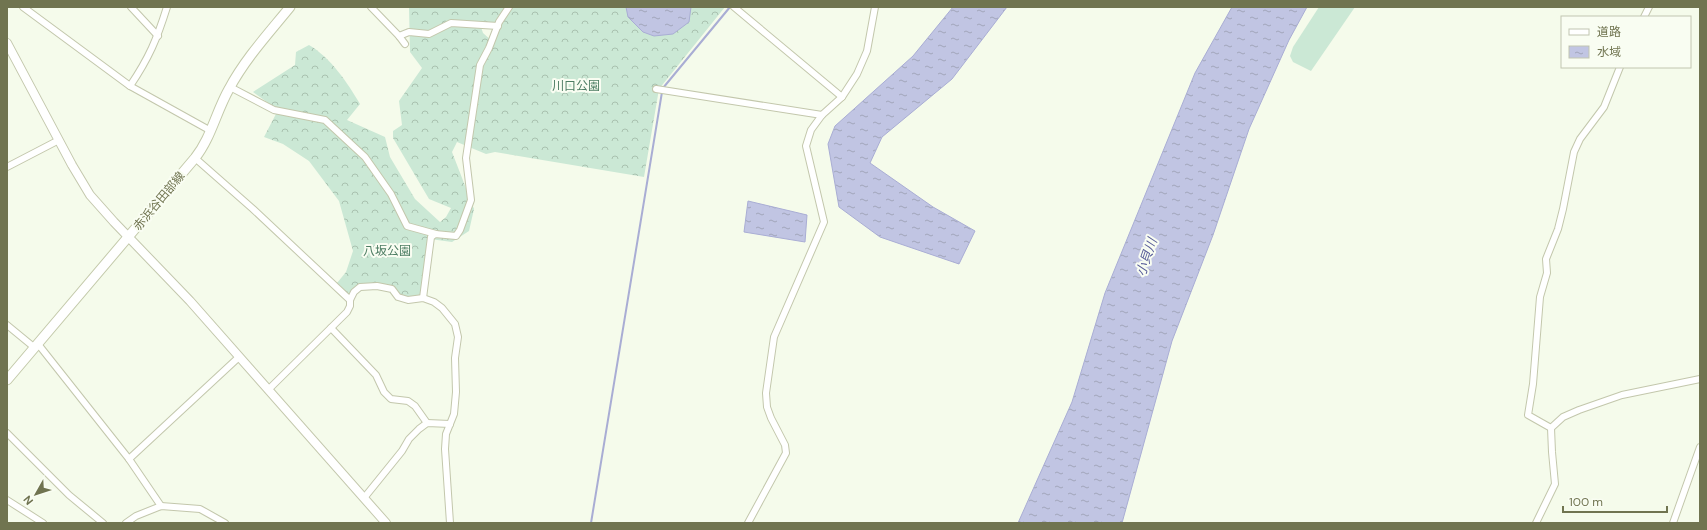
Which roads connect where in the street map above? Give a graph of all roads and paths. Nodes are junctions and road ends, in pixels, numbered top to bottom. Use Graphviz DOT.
graph roads {
  1 [pos="23,7"];
  2 [pos="131,7"];
  3 [pos="167,7"];
  4 [pos="290,7"];
  5 [pos="371,7"];
  6 [pos="509,7"];
  7 [pos="875,7"];
  8 [pos="1649,7"];
  9 [pos="734,8"];
  10 [pos="1644,16"];
  11 [pos="498,26"];
  12 [pos="158,36"];
  13 [pos="399,36"];
  14 [pos="7,43"];
  15 [pos="405,44"];
  16 [pos="1620,68"];
  17 [pos="130,86"];
  18 [pos="230,87"];
  19 [pos="656,89"];
  20 [pos="842,97"];
  21 [pos="822,115"];
  22 [pos="211,131"];
  23 [pos="59,140"];
  24 [pos="195,158"];
  25 [pos="7,167"];
  26 [pos="436,234"];
  27 [pos="129,237"];
  28 [pos="423,298"];
  29 [pos="350,300"];
  30 [pos="7,325"];
  31 [pos="331,328"];
  32 [pos="36,346"];
  33 [pos="238,357"];
  34 [pos="1700,379"];
  35 [pos="7,380"];
  36 [pos="268,390"];
  37 [pos="427,423"];
  38 [pos="450,424"];
  39 [pos="1551,428"];
  40 [pos="7,433"];
  41 [pos="1700,447"];
  42 [pos="128,459"];
  43 [pos="364,498"];
  44 [pos="7,500"];
  45 [pos="160,506"];
  46 [pos="43,523"];
  47 [pos="103,523"];
  48 [pos="126,523"];
  49 [pos="225,523"];
  50 [pos="386,523"];
  51 [pos="450,523"];
  52 [pos="748,523"];
  53 [pos="1536,523"];
  54 [pos="1673,523"];
  1 -- 17 [label="street"];
  2 -- 12 [label="street"];
  3 -- 12 [label="street"];
  4 -- 18 [label="main road, 赤浜谷田部線"];
  5 -- 13 [label="street"];
  6 -- 11 [label="street"];
  7 -- 20 [label="street"];
  8 -- 10 [label="street"];
  9 -- 20 [label="street"];
  11 -- 13 [label="street"];
  11 -- 26 [label="street"];
  12 -- 17 [label="street"];
  13 -- 15 [label="street"];
  14 -- 23 [label="street"];
  16 -- 39 [label="street"];
  17 -- 22 [label="street"];
  18 -- 22 [label="main road, 赤浜谷田部線"];
  18 -- 26 [label="street"];
  19 -- 21 [label="street"];
  20 -- 21 [label="street"];
  21 -- 52 [label="street"];
  22 -- 24 [label="main road, 赤浜谷田部線"];
  23 -- 25 [label="street"];
  23 -- 27 [label="street"];
  24 -- 27 [label="main road, 赤浜谷田部線"];
  24 -- 29 [label="street"];
  26 -- 28 [label="street"];
  27 -- 32 [label="main road, 赤浜谷田部線"];
  27 -- 33 [label="street"];
  28 -- 29 [label="street"];
  28 -- 38 [label="street"];
  29 -- 31 [label="street"];
  30 -- 32 [label="street"];
  31 -- 36 [label="street"];
  31 -- 37 [label="street"];
  32 -- 35 [label="main road, 赤浜谷田部線"];
  32 -- 42 [label="street"];
  33 -- 36 [label="street"];
  33 -- 42 [label="street"];
  34 -- 39 [label="street"];
  36 -- 43 [label="street"];
  37 -- 38 [label="street"];
  37 -- 43 [label="street"];
  38 -- 51 [label="street"];
  39 -- 53 [label="street"];
  40 -- 47 [label="street"];
  41 -- 54 [label="street"];
  42 -- 45 [label="street"];
  43 -- 50 [label="street"];
  44 -- 46 [label="street"];
  45 -- 48 [label="street"];
  45 -- 49 [label="street"];
}
